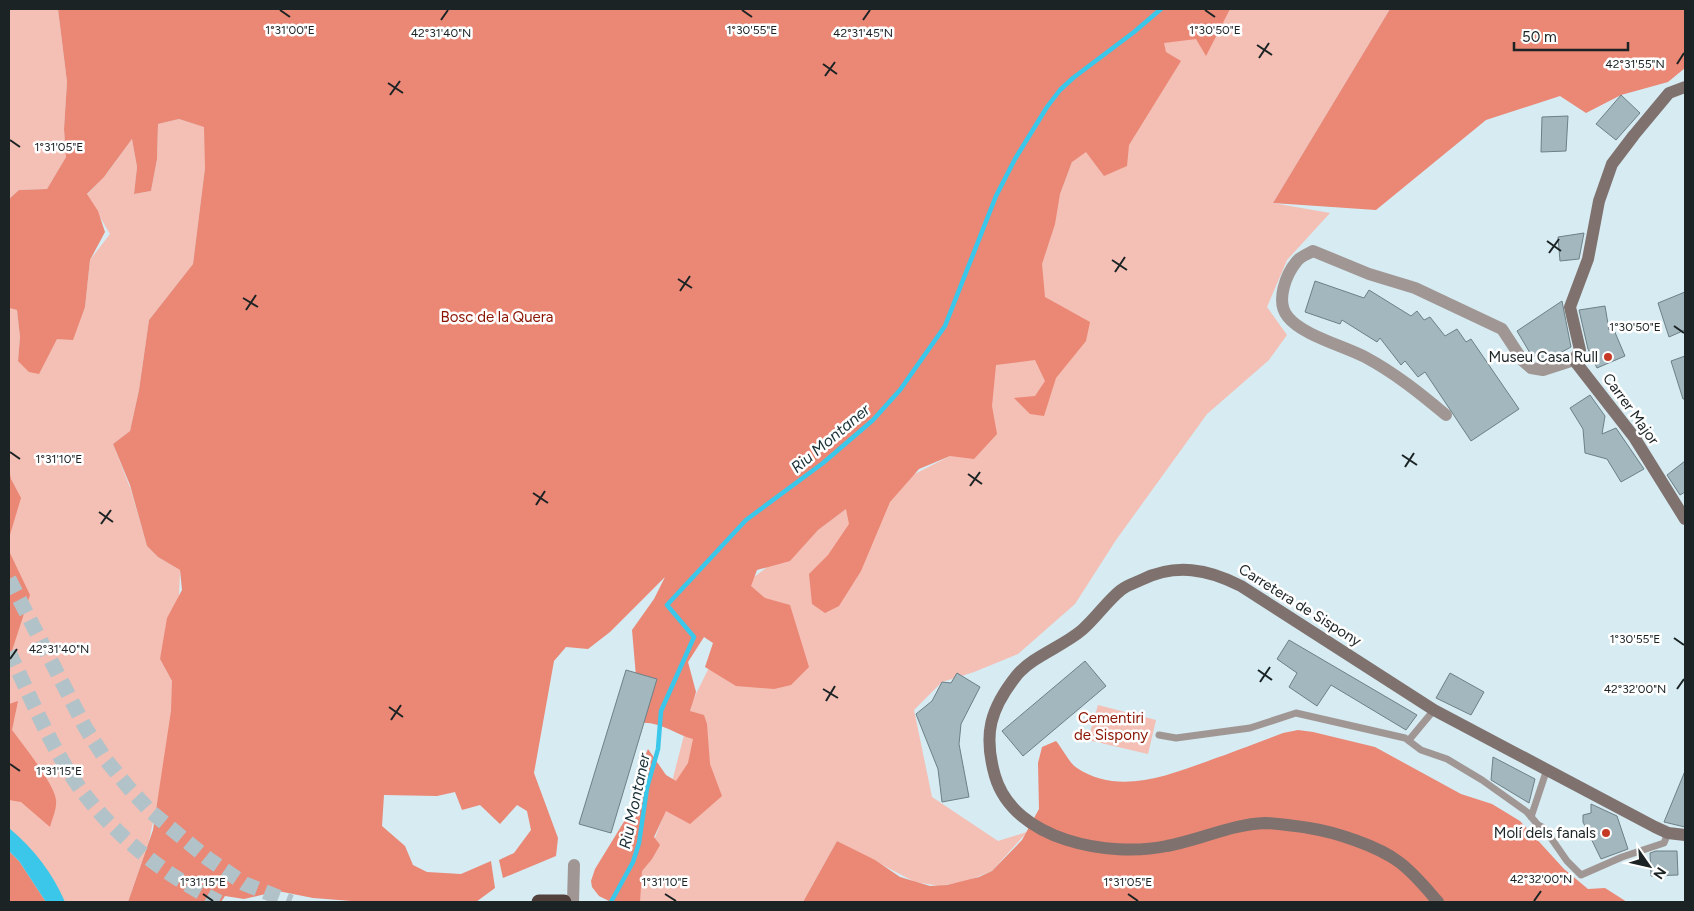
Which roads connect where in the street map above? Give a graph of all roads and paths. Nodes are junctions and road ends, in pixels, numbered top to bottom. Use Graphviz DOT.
graph roads {
  1 [pos="1685,87"];
  2 [pos="1574,360"];
  3 [pos="1446,415"];
  4 [pos="1685,519"];
  5 [pos="1434,710"];
  6 [pos="1159,735"];
  7 [pos="1409,740"];
  8 [pos="1547,769"];
  9 [pos="1531,817"];
  10 [pos="1668,833"];
  11 [pos="1685,835"];
  12 [pos="574,865"];
  13 [pos="539,902"];
  14 [pos="564,902"];
  15 [pos="573,902"];
  16 [pos="1438,902"];
  1 -- 2 [label="main road"];
  2 -- 3 [label="street"];
  2 -- 4 [label="main road, Carrer Major"];
  5 -- 7 [label="lane"];
  5 -- 8 [label="main road, Carretera de Sispony"];
  5 -- 16 [label="main road, Carretera de Sispony"];
  6 -- 7 [label="lane"];
  7 -- 9 [label="lane"];
  8 -- 9 [label="lane"];
  8 -- 10 [label="main road, Carretera de Sispony"];
  9 -- 10 [label="lane"];
  10 -- 11 [label="main road, Carretera de Sispony"];
  12 -- 15 [label="street"];
  13 -- 14 [label="highway"];
}
